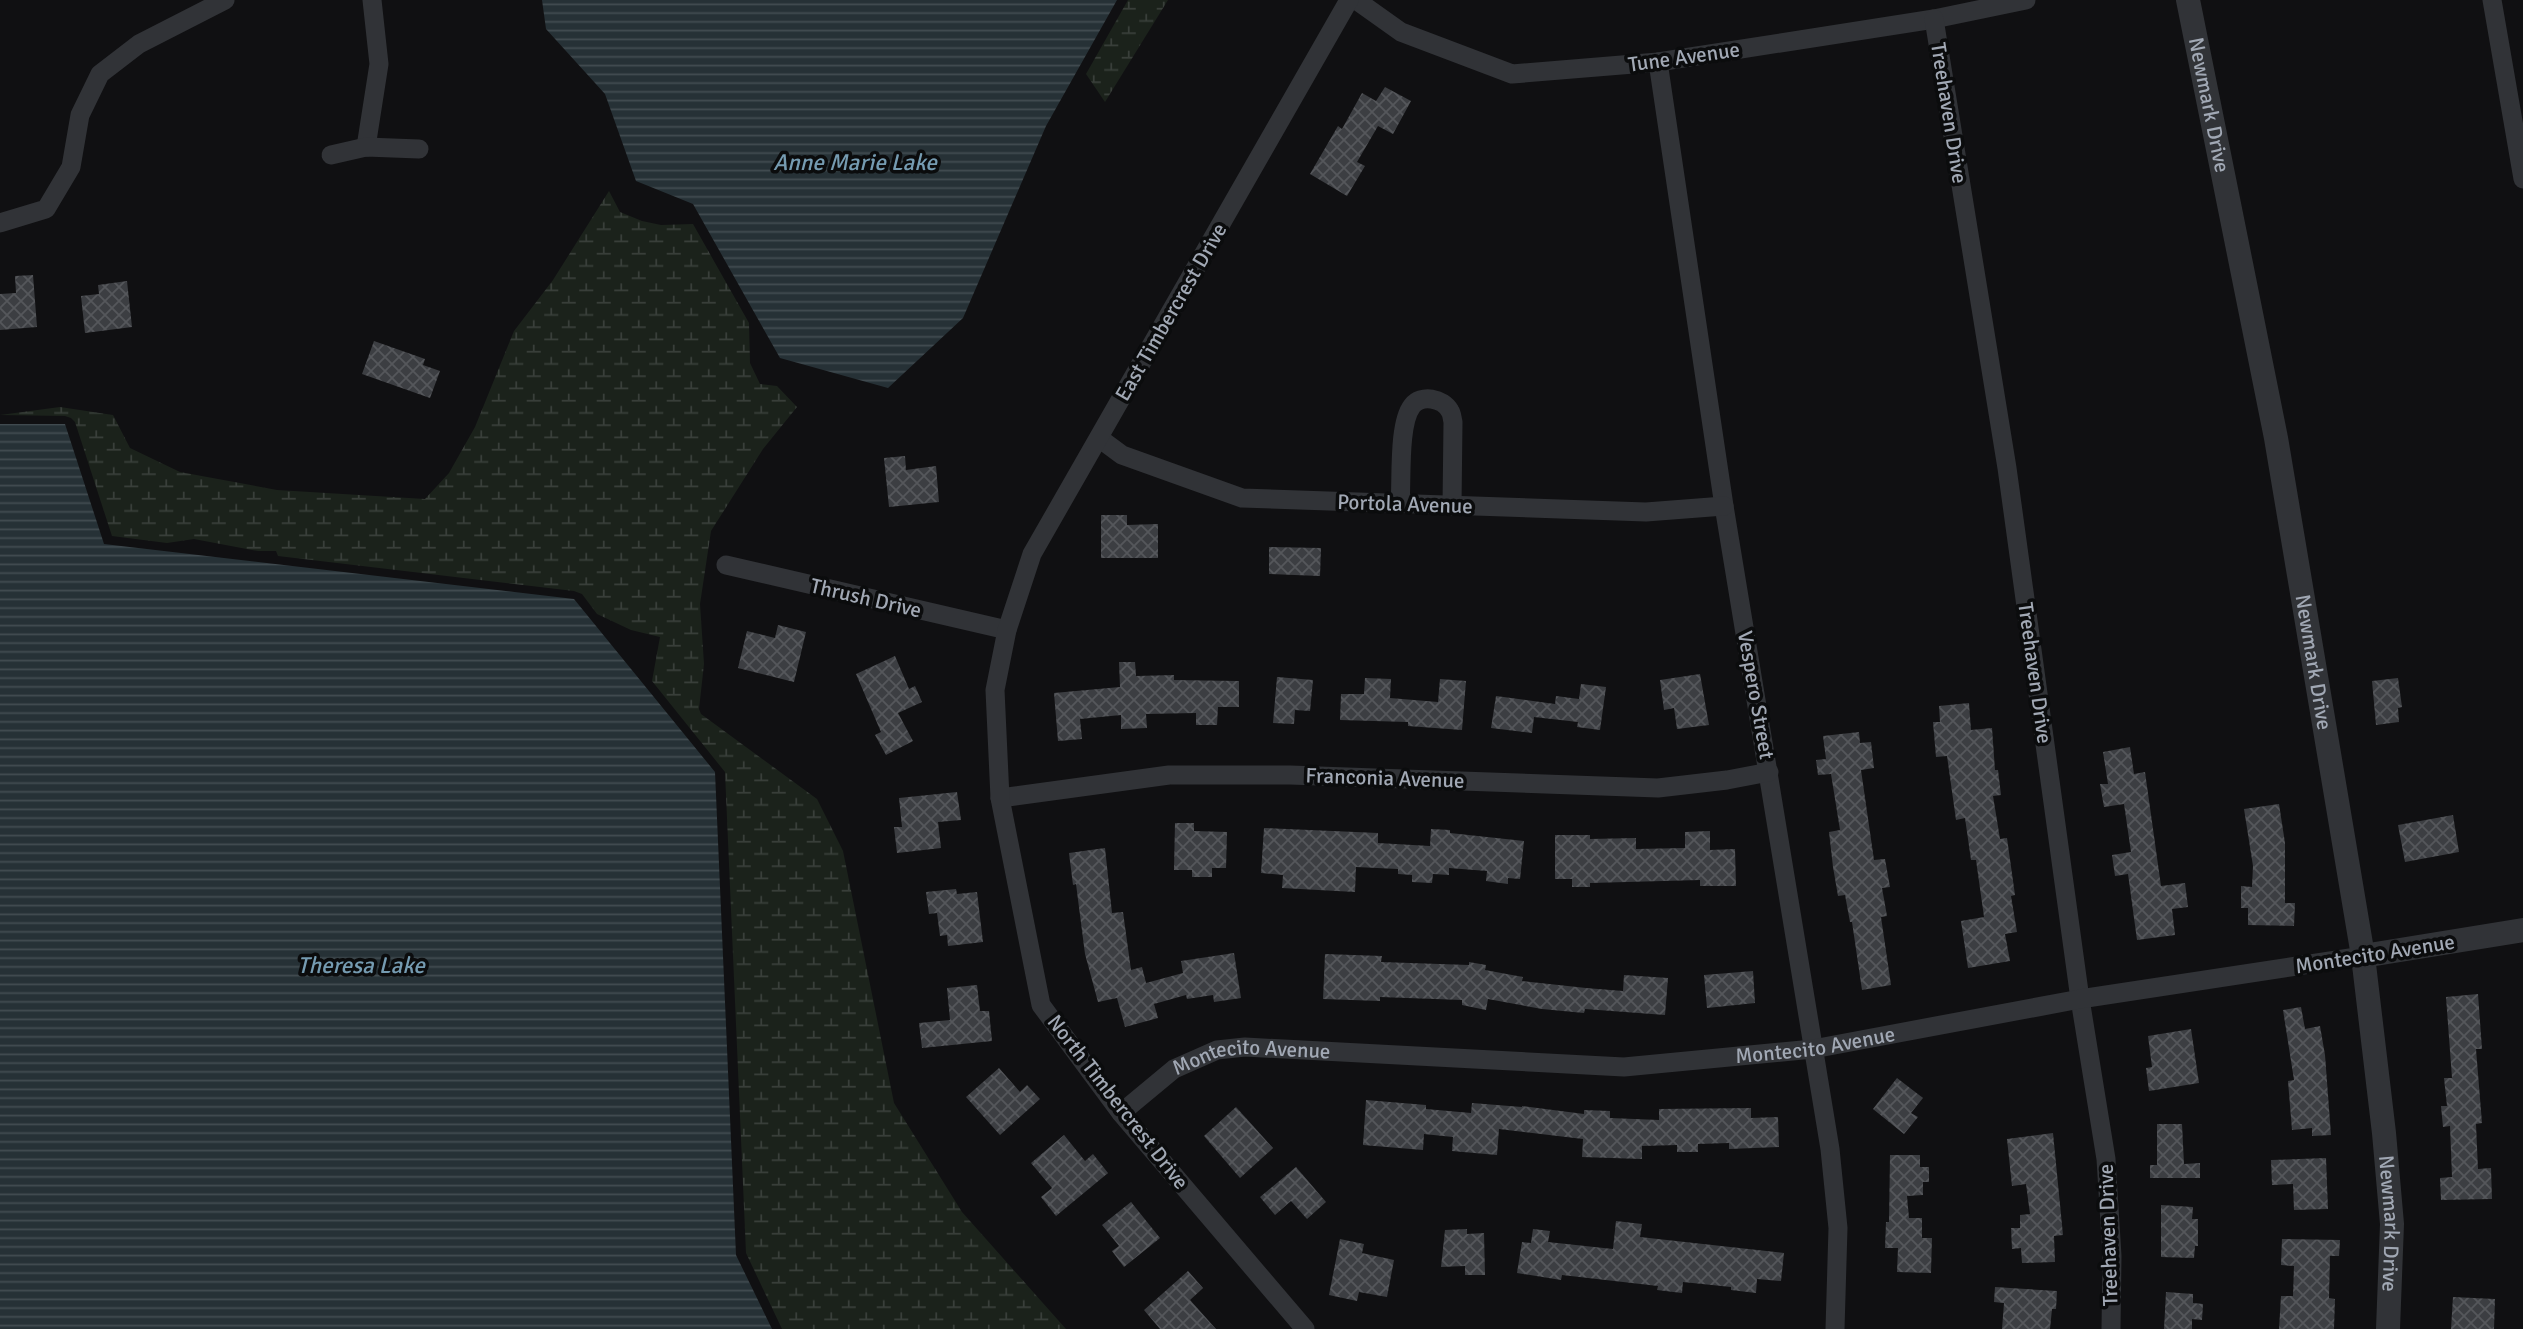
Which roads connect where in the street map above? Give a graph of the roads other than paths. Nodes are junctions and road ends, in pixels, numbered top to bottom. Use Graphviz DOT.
graph roads {
  1 [pos="225,0"];
  2 [pos="372,0"];
  3 [pos="1349,0"];
  4 [pos="1356,0"];
  5 [pos="2026,0"];
  6 [pos="2188,0"];
  7 [pos="2492,0"];
  8 [pos="1934,19"];
  9 [pos="1658,62"];
  10 [pos="2517,97"];
  11 [pos="366,147"];
  12 [pos="419,149"];
  13 [pos="331,155"];
  14 [pos="2523,179"];
  15 [pos="0,223"];
  16 [pos="1099,438"];
  17 [pos="1400,504"];
  18 [pos="1452,506"];
  19 [pos="1724,506"];
  20 [pos="726,565"];
  21 [pos="1007,630"];
  22 [pos="1769,772"];
  23 [pos="1000,798"];
  24 [pos="2523,930"];
  25 [pos="2362,956"];
  26 [pos="2080,999"];
  27 [pos="1812,1049"];
  28 [pos="1121,1113"];
  29 [pos="1305,1329"];
  30 [pos="1835,1329"];
  31 [pos="2111,1329"];
  32 [pos="2388,1329"];
  1 -- 15 [label="street"];
  2 -- 11 [label="street"];
  3 -- 16 [label="street, East Timbercrest Drive"];
  4 -- 9 [label="street, Tune Avenue"];
  5 -- 8 [label="street, Tune Avenue"];
  6 -- 25 [label="street, Newmark Drive"];
  7 -- 10 [label="street"];
  8 -- 9 [label="street, Tune Avenue"];
  8 -- 26 [label="street, Treehaven Drive"];
  9 -- 19 [label="street, Vespero Street"];
  10 -- 14 [label="street"];
  11 -- 12 [label="street"];
  11 -- 13 [label="street"];
  16 -- 17 [label="street, Portola Avenue"];
  16 -- 21 [label="street, East Timbercrest Drive"];
  17 -- 18 [label="street, Portola Avenue"];
  17 -- 18 [label="street"];
  18 -- 19 [label="street, Portola Avenue"];
  19 -- 22 [label="street, Vespero Street"];
  20 -- 21 [label="street, Thrush Drive"];
  21 -- 23 [label="street, North Timbercrest Drive"];
  22 -- 23 [label="street, Franconia Avenue"];
  22 -- 27 [label="street, Vespero Street"];
  23 -- 28 [label="street, North Timbercrest Drive"];
  24 -- 25 [label="street, Montecito Avenue"];
  25 -- 26 [label="street, Montecito Avenue"];
  25 -- 32 [label="street, Newmark Drive"];
  26 -- 27 [label="street, Montecito Avenue"];
  26 -- 31 [label="street, Treehaven Drive"];
  27 -- 28 [label="street, Montecito Avenue"];
  27 -- 30 [label="street, Vespero Street"];
  28 -- 29 [label="street, North Timbercrest Drive"];
}
